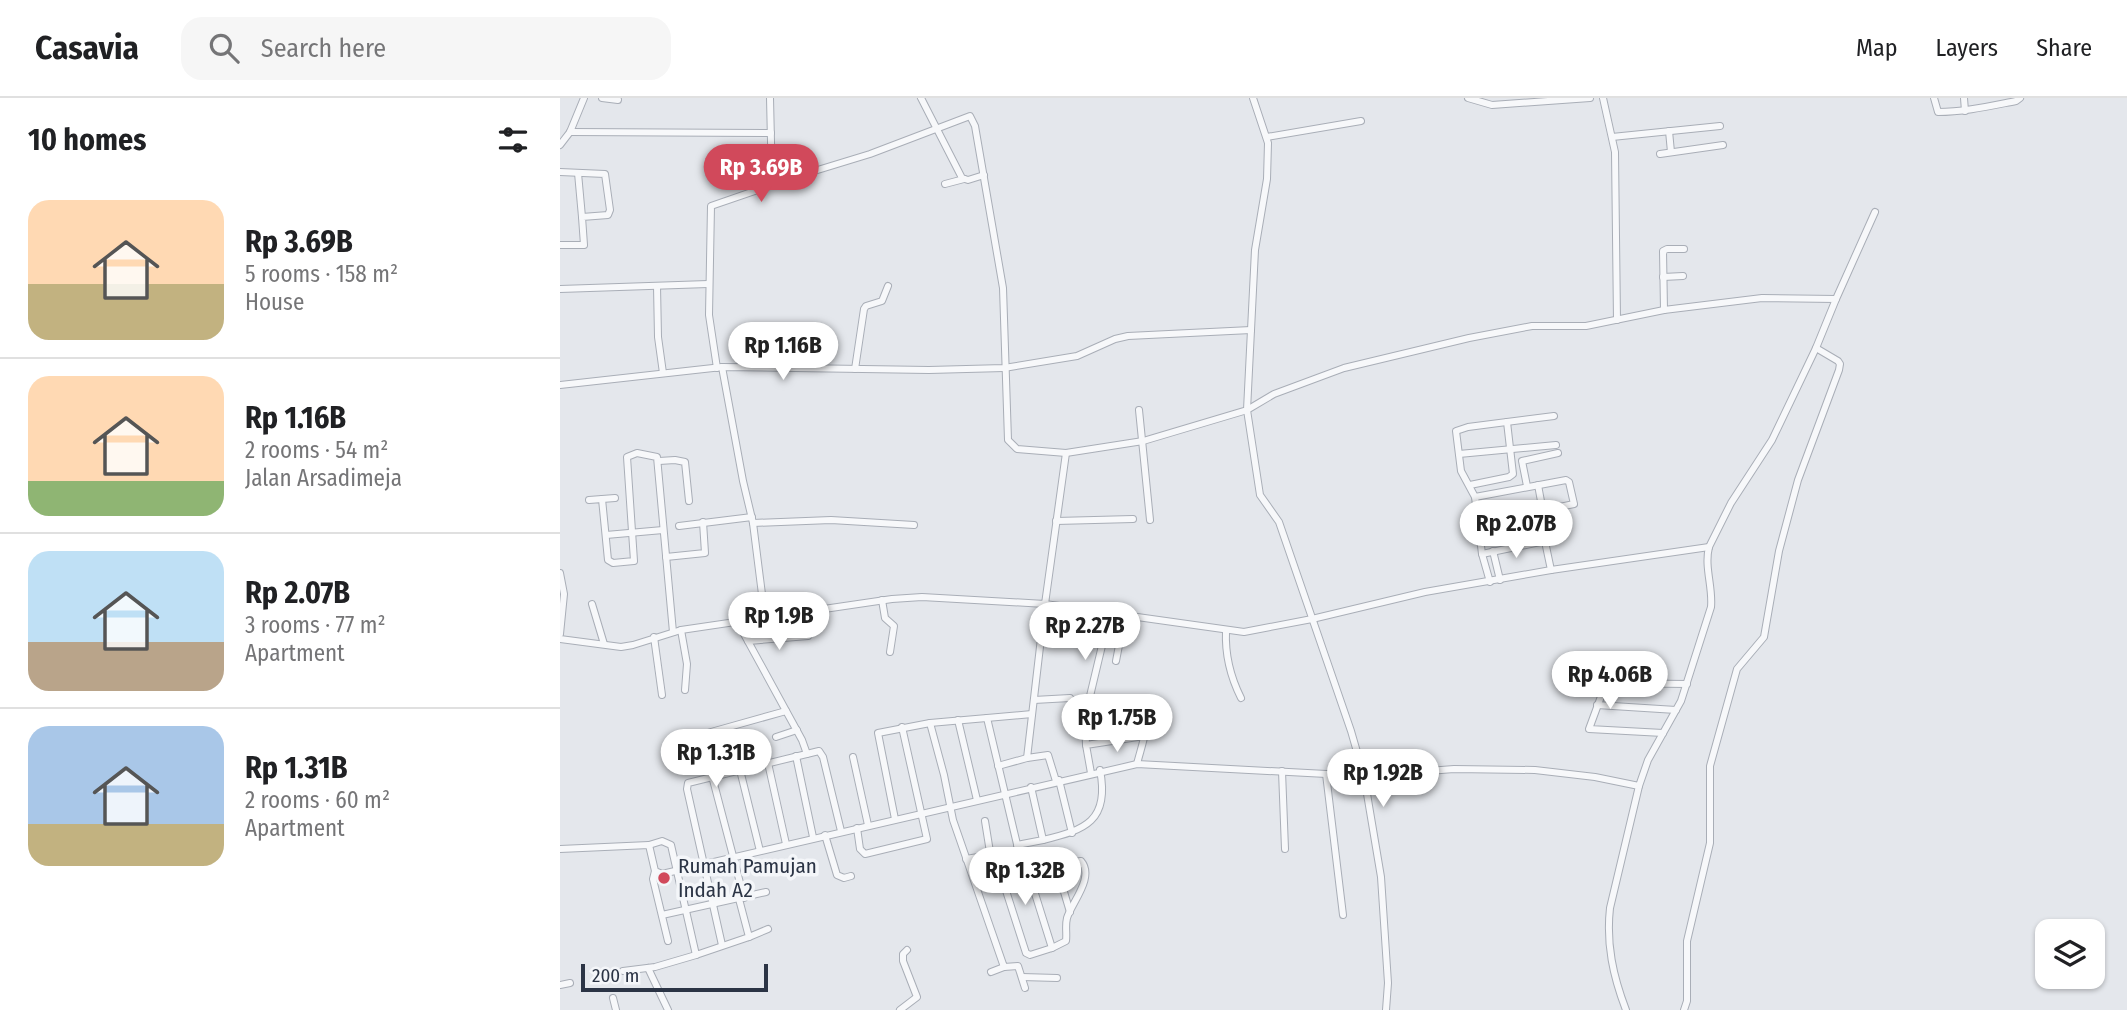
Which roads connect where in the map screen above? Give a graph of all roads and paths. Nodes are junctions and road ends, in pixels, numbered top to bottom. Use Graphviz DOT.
graph roads {
  1 [pos="584,98"];
  2 [pos="602,98"];
  3 [pos="770,98"];
  4 [pos="921,98"];
  5 [pos="1253,98"];
  6 [pos="1468,98"];
  7 [pos="1590,98"];
  8 [pos="1603,98"];
  9 [pos="1934,98"];
  10 [pos="1964,98"];
  11 [pos="2020,98"];
  12 [pos="618,100"];
  13 [pos="1989,102"];
  14 [pos="1965,111"];
  15 [pos="1361,121"];
  16 [pos="1720,126"];
  17 [pos="936,129"];
  18 [pos="1669,131"];
  19 [pos="570,132"];
  20 [pos="771,133"];
  21 [pos="1267,137"];
  22 [pos="1612,137"];
  23 [pos="560,145"];
  24 [pos="1723,145"];
  25 [pos="1671,152"];
  26 [pos="1660,154"];
  27 [pos="560,172"];
  28 [pos="578,173"];
  29 [pos="984,176"];
  30 [pos="964,179"];
  31 [pos="945,184"];
  32 [pos="772,185"];
  33 [pos="1875,212"];
  34 [pos="582,217"];
  35 [pos="560,245"];
  36 [pos="1684,249"];
  37 [pos="1683,276"];
  38 [pos="1663,277"];
  39 [pos="708,284"];
  40 [pos="657,286"];
  41 [pos="888,286"];
  42 [pos="560,289"];
  43 [pos="1836,299"];
  44 [pos="1664,310"];
  45 [pos="1617,320"];
  46 [pos="1251,330"];
  47 [pos="1816,348"];
  48 [pos="719,368"];
  49 [pos="1004,368"];
  50 [pos="855,369"];
  51 [pos="663,373"];
  52 [pos="560,385"];
  53 [pos="1139,410"];
  54 [pos="1247,410"];
  55 [pos="1554,416"];
  56 [pos="1507,422"];
  57 [pos="1143,440"];
  58 [pos="1556,445"];
  59 [pos="1511,450"];
  60 [pos="1066,453"];
  61 [pos="1559,453"];
  62 [pos="1459,454"];
  63 [pos="659,461"];
  64 [pos="1470,485"];
  65 [pos="1538,485"];
  66 [pos="1527,486"];
  67 [pos="1475,497"];
  68 [pos="615,498"];
  69 [pos="602,499"];
  70 [pos="589,500"];
  71 [pos="689,501"];
  72 [pos="1541,513"];
  73 [pos="1133,519"];
  74 [pos="753,520"];
  75 [pos="1150,520"];
  76 [pos="1056,521"];
  77 [pos="703,522"];
  78 [pos="1479,524"];
  79 [pos="914,525"];
  80 [pos="679,526"];
  81 [pos="663,530"];
  82 [pos="633,532"];
  83 [pos="606,536"];
  84 [pos="1545,541"];
  85 [pos="1709,547"];
  86 [pos="1493,551"];
  87 [pos="1482,554"];
  88 [pos="666,557"];
  89 [pos="1551,570"];
  90 [pos="560,573"];
  91 [pos="1500,580"];
  92 [pos="1490,582"];
  93 [pos="882,600"];
  94 [pos="592,604"];
  95 [pos="1045,604"];
  96 [pos="1110,612"];
  97 [pos="1125,614"];
  98 [pos="765,618"];
  99 [pos="1312,619"];
  100 [pos="738,623"];
  101 [pos="677,631"];
  102 [pos="1226,631"];
  103 [pos="560,634"];
  104 [pos="808,636"];
  105 [pos="654,637"];
  106 [pos="560,639"];
  107 [pos="748,640"];
  108 [pos="604,644"];
  109 [pos="890,652"];
  110 [pos="1116,661"];
  111 [pos="1687,684"];
  112 [pos="685,690"];
  113 [pos="662,695"];
  114 [pos="1070,698"];
  115 [pos="1241,698"];
  116 [pos="1034,700"];
  117 [pos="1597,705"];
  118 [pos="1676,710"];
  119 [pos="786,711"];
  120 [pos="1032,714"];
  121 [pos="1086,717"];
  122 [pos="987,718"];
  123 [pos="958,720"];
  124 [pos="930,723"];
  125 [pos="902,727"];
  126 [pos="797,730"];
  127 [pos="1663,733"];
  128 [pos="704,734"];
  129 [pos="1144,736"];
  130 [pos="776,737"];
  131 [pos="1086,745"];
  132 [pos="807,754"];
  133 [pos="796,756"];
  134 [pos="853,757"];
  135 [pos="1027,758"];
  136 [pos="768,763"];
  137 [pos="1137,764"];
  138 [pos="998,766"];
  139 [pos="740,770"];
  140 [pos="1100,770"];
  141 [pos="1282,771"];
  142 [pos="1091,773"];
  143 [pos="1326,774"];
  144 [pos="712,776"];
  145 [pos="1364,776"];
  146 [pos="1058,780"];
  147 [pos="1639,786"];
  148 [pos="1031,787"];
  149 [pos="1004,793"];
  150 [pos="977,800"];
  151 [pos="950,806"];
  152 [pos="922,812"];
  153 [pos="895,819"];
  154 [pos="985,821"];
  155 [pos="868,825"];
  156 [pos="857,828"];
  157 [pos="841,831"];
  158 [pos="1072,833"];
  159 [pos="825,835"];
  160 [pos="813,838"];
  161 [pos="1043,840"];
  162 [pos="786,844"];
  163 [pos="649,845"];
  164 [pos="1017,845"];
  165 [pos="560,849"];
  166 [pos="1284,849"];
  167 [pos="760,851"];
  168 [pos="733,858"];
  169 [pos="966,859"];
  170 [pos="1021,861"];
  171 [pos="704,865"];
  172 [pos="1056,865"];
  173 [pos="1027,869"];
  174 [pos="655,871"];
  175 [pos="677,871"];
  176 [pos="1000,872"];
  177 [pos="974,875"];
  178 [pos="851,876"];
  179 [pos="766,892"];
  180 [pos="742,898"];
  181 [pos="714,904"];
  182 [pos="686,910"];
  183 [pos="1070,912"];
  184 [pos="662,915"];
  185 [pos="1343,915"];
  186 [pos="768,929"];
  187 [pos="749,937"];
  188 [pos="668,941"];
  189 [pos="722,945"];
  190 [pos="1052,948"];
  191 [pos="906,950"];
  192 [pos="696,955"];
  193 [pos="1004,967"];
  194 [pos="648,968"];
  195 [pos="623,971"];
  196 [pos="991,972"];
  197 [pos="1022,977"];
  198 [pos="1057,978"];
  199 [pos="570,983"];
  200 [pos="560,985"];
  201 [pos="1025,988"];
  202 [pos="614,998"];
  203 [pos="616,1010"];
  204 [pos="668,1010"];
  205 [pos="900,1010"];
  206 [pos="1387,1010"];
  207 [pos="1626,1010"];
  208 [pos="1684,1010"];
  1 -- 19 [label="street"];
  2 -- 12 [label="street"];
  3 -- 20 [label="street"];
  4 -- 17 [label="street"];
  5 -- 21 [label="street"];
  6 -- 7 [label="street"];
  8 -- 22 [label="street"];
  9 -- 14 [label="street"];
  10 -- 14 [label="street"];
  11 -- 13 [label="street"];
  13 -- 14 [label="street"];
  15 -- 21 [label="street"];
  16 -- 18 [label="street"];
  17 -- 29 [label="street"];
  17 -- 30 [label="street"];
  17 -- 32 [label="street"];
  18 -- 22 [label="street"];
  18 -- 25 [label="street"];
  19 -- 20 [label="street"];
  19 -- 23 [label="street"];
  20 -- 32 [label="street"];
  21 -- 46 [label="street"];
  22 -- 45 [label="street"];
  24 -- 25 [label="street"];
  25 -- 26 [label="street"];
  27 -- 28 [label="street"];
  28 -- 34 [label="street"];
  28 -- 34 [label="street"];
  29 -- 30 [label="street"];
  29 -- 49 [label="street"];
  30 -- 31 [label="street"];
  32 -- 39 [label="street"];
  33 -- 43 [label="street"];
  34 -- 35 [label="street"];
  36 -- 38 [label="street"];
  37 -- 38 [label="street"];
  38 -- 44 [label="street"];
  39 -- 40 [label="street"];
  39 -- 48 [label="street"];
  40 -- 42 [label="street"];
  40 -- 51 [label="street"];
  41 -- 50 [label="street"];
  43 -- 44 [label="street"];
  43 -- 47 [label="street"];
  44 -- 45 [label="street"];
  45 -- 54 [label="street"];
  46 -- 49 [label="street"];
  46 -- 54 [label="street"];
  47 -- 85 [label="street"];
  47 -- 208 [label="street"];
  48 -- 50 [label="street"];
  48 -- 51 [label="street"];
  48 -- 74 [label="street"];
  49 -- 50 [label="street"];
  49 -- 60 [label="street"];
  51 -- 52 [label="street"];
  53 -- 57 [label="street"];
  54 -- 57 [label="street"];
  54 -- 99 [label="street"];
  55 -- 56 [label="street"];
  56 -- 59 [label="street"];
  56 -- 62 [label="street"];
  57 -- 60 [label="street"];
  57 -- 75 [label="street"];
  58 -- 59 [label="street"];
  59 -- 62 [label="street"];
  59 -- 64 [label="street"];
  60 -- 76 [label="street"];
  61 -- 66 [label="street"];
  62 -- 64 [label="street"];
  63 -- 71 [label="street"];
  63 -- 81 [label="street"];
  63 -- 82 [label="street"];
  64 -- 67 [label="street"];
  65 -- 66 [label="street"];
  65 -- 72 [label="street"];
  65 -- 72 [label="street"];
  66 -- 67 [label="street"];
  67 -- 78 [label="street"];
  68 -- 69 [label="street"];
  69 -- 70 [label="street"];
  69 -- 83 [label="street"];
  72 -- 78 [label="street"];
  72 -- 84 [label="street"];
  73 -- 76 [label="street"];
  74 -- 77 [label="street"];
  74 -- 79 [label="street"];
  74 -- 98 [label="street"];
  76 -- 95 [label="street"];
  77 -- 80 [label="street"];
  77 -- 88 [label="street"];
  78 -- 87 [label="street"];
  81 -- 82 [label="street"];
  81 -- 88 [label="street"];
  82 -- 83 [label="street"];
  82 -- 83 [label="street"];
  84 -- 86 [label="street"];
  84 -- 89 [label="street"];
  85 -- 89 [label="street"];
  85 -- 111 [label="street"];
  86 -- 87 [label="street"];
  86 -- 91 [label="street"];
  87 -- 92 [label="street"];
  88 -- 101 [label="street"];
  89 -- 91 [label="street"];
  90 -- 103 [label="street"];
  91 -- 92 [label="street"];
  92 -- 99 [label="street"];
  93 -- 95 [label="street"];
  93 -- 98 [label="street"];
  93 -- 109 [label="street"];
  94 -- 108 [label="street"];
  95 -- 96 [label="street"];
  95 -- 116 [label="street"];
  96 -- 97 [label="street"];
  96 -- 121 [label="street"];
  97 -- 102 [label="street"];
  97 -- 110 [label="street"];
  98 -- 100 [label="street"];
  99 -- 102 [label="street"];
  99 -- 145 [label="street"];
  100 -- 101 [label="street"];
  100 -- 107 [label="street"];
  101 -- 105 [label="street"];
  101 -- 112 [label="street"];
  102 -- 115 [label="street"];
  104 -- 107 [label="street"];
  105 -- 108 [label="street"];
  105 -- 113 [label="street"];
  106 -- 108 [label="street"];
  107 -- 119 [label="street"];
  111 -- 117 [label="street"];
  111 -- 118 [label="street"];
  114 -- 116 [label="street"];
  116 -- 120 [label="street"];
  117 -- 118 [label="street"];
  117 -- 127 [label="street"];
  118 -- 127 [label="street"];
  119 -- 126 [label="street"];
  119 -- 128 [label="street"];
  120 -- 122 [label="street"];
  120 -- 135 [label="street"];
  121 -- 129 [label="street"];
  121 -- 131 [label="street"];
  122 -- 123 [label="street"];
  122 -- 138 [label="street"];
  123 -- 124 [label="street"];
  123 -- 150 [label="street"];
  124 -- 125 [label="street"];
  124 -- 151 [label="street"];
  125 -- 152 [label="street"];
  125 -- 153 [label="street"];
  126 -- 130 [label="street"];
  126 -- 132 [label="street"];
  127 -- 147 [label="street"];
  129 -- 131 [label="street"];
  129 -- 137 [label="street"];
  131 -- 142 [label="street"];
  132 -- 133 [label="street"];
  132 -- 157 [label="street"];
  133 -- 136 [label="street"];
  133 -- 160 [label="street"];
  134 -- 155 [label="street"];
  135 -- 138 [label="street"];
  135 -- 146 [label="street"];
  136 -- 139 [label="street"];
  136 -- 162 [label="street"];
  137 -- 140 [label="street"];
  137 -- 141 [label="street"];
  138 -- 149 [label="street"];
  139 -- 144 [label="street"];
  139 -- 167 [label="street"];
  140 -- 142 [label="street"];
  140 -- 158 [label="street"];
  141 -- 143 [label="street"];
  141 -- 166 [label="street"];
  142 -- 146 [label="street"];
  143 -- 145 [label="street"];
  143 -- 185 [label="street"];
  144 -- 168 [label="street"];
  144 -- 171 [label="street"];
  145 -- 147 [label="street"];
  145 -- 206 [label="street"];
  146 -- 148 [label="street"];
  146 -- 158 [label="street"];
  147 -- 207 [label="street"];
  148 -- 149 [label="street"];
  148 -- 161 [label="street"];
  149 -- 150 [label="street"];
  149 -- 164 [label="street"];
  150 -- 151 [label="street"];
  151 -- 152 [label="street"];
  151 -- 169 [label="street"];
  152 -- 153 [label="street"];
  152 -- 156 [label="street"];
  153 -- 155 [label="street"];
  154 -- 169 [label="street"];
  155 -- 156 [label="street"];
  156 -- 157 [label="street"];
  157 -- 159 [label="street"];
  158 -- 161 [label="street"];
  159 -- 160 [label="street"];
  159 -- 178 [label="street"];
  160 -- 162 [label="street"];
  161 -- 164 [label="street"];
  162 -- 167 [label="street"];
  163 -- 165 [label="street"];
  163 -- 174 [label="street"];
  163 -- 175 [label="street"];
  164 -- 170 [label="street"];
  167 -- 168 [label="street"];
  168 -- 171 [label="street"];
  168 -- 180 [label="street"];
  169 -- 177 [label="street"];
  171 -- 175 [label="street"];
  171 -- 181 [label="street"];
  172 -- 173 [label="street"];
  172 -- 183 [label="street"];
  172 -- 183 [label="street"];
  173 -- 176 [label="street"];
  173 -- 190 [label="street"];
  174 -- 175 [label="street"];
  174 -- 184 [label="street"];
  175 -- 182 [label="street"];
  176 -- 177 [label="street"];
  176 -- 190 [label="street"];
  177 -- 193 [label="street"];
  179 -- 180 [label="street"];
  180 -- 181 [label="street"];
  180 -- 187 [label="street"];
  181 -- 182 [label="street"];
  181 -- 189 [label="street"];
  182 -- 184 [label="street"];
  182 -- 192 [label="street"];
  183 -- 190 [label="street"];
  184 -- 188 [label="street"];
  186 -- 187 [label="street"];
  187 -- 189 [label="street"];
  189 -- 192 [label="street"];
  191 -- 205 [label="street"];
  192 -- 194 [label="street"];
  193 -- 196 [label="street"];
  193 -- 197 [label="street"];
  194 -- 195 [label="street"];
  194 -- 204 [label="street"];
  197 -- 198 [label="street"];
  197 -- 201 [label="street"];
  199 -- 200 [label="street"];
  202 -- 203 [label="street"];
}
